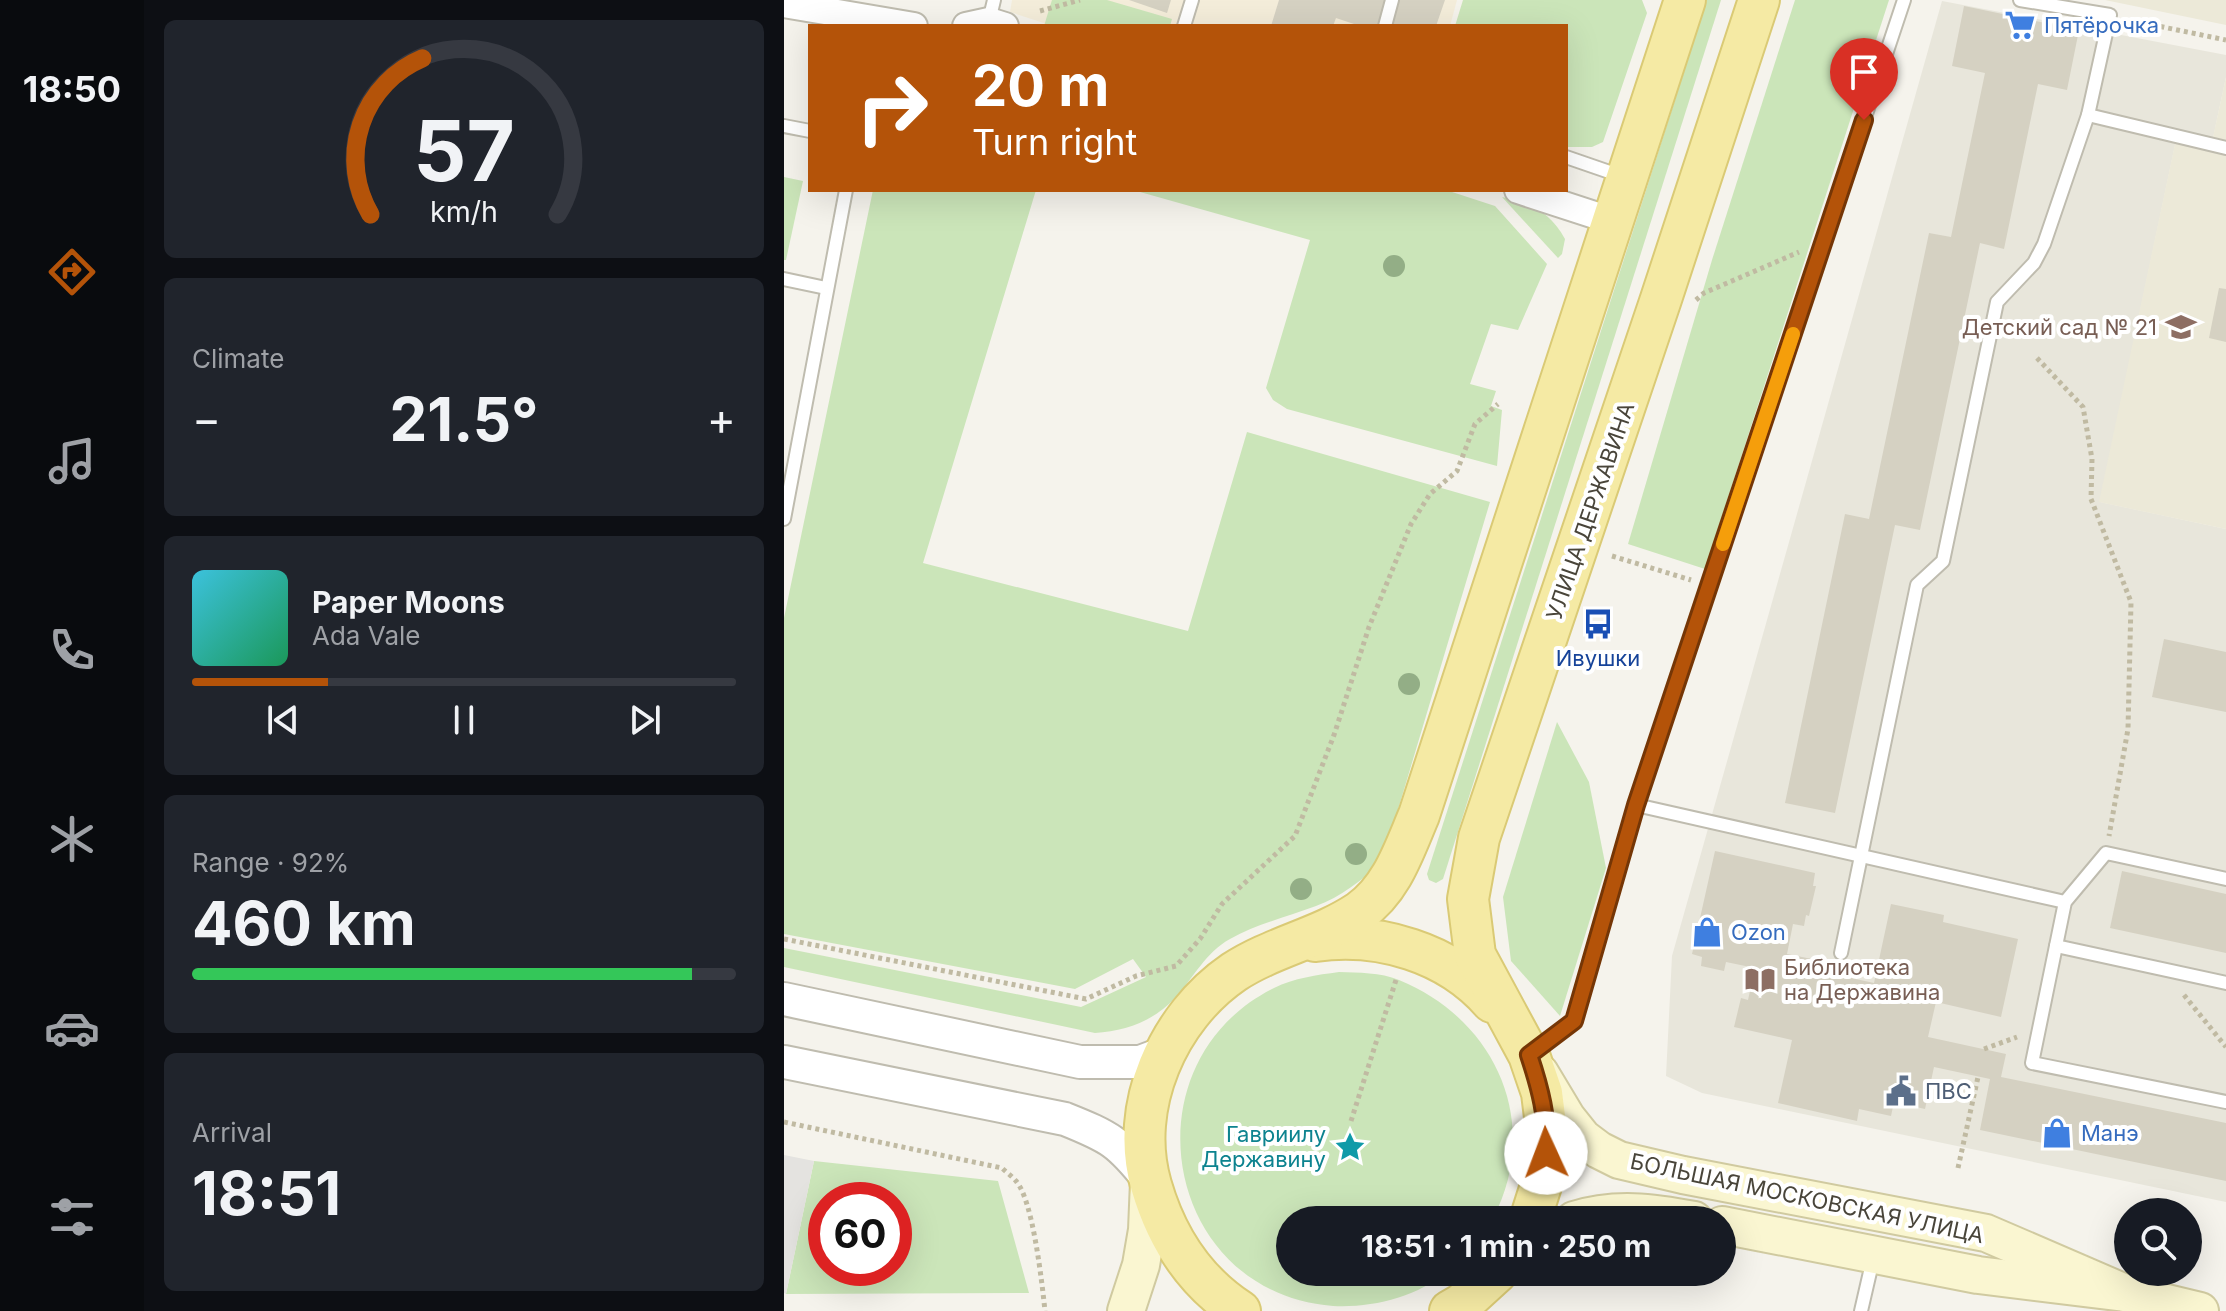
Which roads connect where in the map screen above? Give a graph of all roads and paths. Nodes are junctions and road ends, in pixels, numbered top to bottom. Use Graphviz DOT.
graph roads {
  1 [pos="1080,0"];
  2 [pos="1192,0"];
  3 [pos="1392,0"];
  4 [pos="1685,0"];
  5 [pos="1759,0"];
  6 [pos="1904,0"];
  7 [pos="2020,0"];
  8 [pos="784,4"];
  9 [pos="1040,11"];
  10 [pos="2110,15"];
  11 [pos="902,24"];
  12 [pos="1185,24"];
  13 [pos="1386,24"];
  14 [pos="2226,40"];
  15 [pos="2088,115"];
  16 [pos="784,126"];
  17 [pos="808,131"];
  18 [pos="2226,148"];
  19 [pos="1568,158"];
  20 [pos="1626,178"];
  21 [pos="846,192"];
  22 [pos="1524,192"];
  23 [pos="1613,221"];
  24 [pos="1824,241"];
  25 [pos="784,279"];
  26 [pos="826,288"];
  27 [pos="1687,309"];
  28 [pos="2037,358"];
  29 [pos="1498,404"];
  30 [pos="784,519"];
  31 [pos="1612,556"];
  32 [pos="1709,586"];
  33 [pos="1636,805"];
  34 [pos="2106,853"];
  35 [pos="1861,856"];
  36 [pos="2226,879"];
  37 [pos="2065,902"];
  38 [pos="784,939"];
  39 [pos="1299,943"];
  40 [pos="2056,946"];
  41 [pos="1841,953"];
  42 [pos="2156,968"];
  43 [pos="1397,979"];
  44 [pos="2226,983"];
  45 [pos="784,999"];
  46 [pos="2039,1029"];
  47 [pos="1519,1038"];
  48 [pos="2226,1047"];
  49 [pos="1984,1049"];
  50 [pos="1164,1053"];
  51 [pos="784,1062"];
  52 [pos="1978,1077"];
  53 [pos="2226,1102"];
  54 [pos="1351,1121"];
  55 [pos="784,1122"];
  56 [pos="1958,1168"];
  57 [pos="1149,1180"];
  58 [pos="1534,1206"];
  59 [pos="1736,1228"];
  60 [pos="1873,1255"];
  61 [pos="1481,1286"];
  62 [pos="2125,1293"];
  63 [pos="1239,1310"];
  64 [pos="1045,1311"];
  65 [pos="1126,1311"];
  66 [pos="1219,1311"];
  67 [pos="1450,1311"];
  68 [pos="1861,1311"];
  69 [pos="2200,1311"];
  1 -- 9 [label="path"];
  2 -- 12 [label="lane"];
  3 -- 13 [label="lane"];
  4 -- 20 [label="main road, УЛИЦА ДЕРЖАВИНА"];
  5 -- 47 [label="main road, УЛИЦА ДЕРЖАВИНА"];
  6 -- 24 [label="lane"];
  7 -- 10 [label="lane"];
  8 -- 11 [label="street"];
  10 -- 14 [label="path"];
  10 -- 15 [label="lane"];
  15 -- 18 [label="lane"];
  15 -- 35 [label="lane"];
  16 -- 17 [label="lane"];
  19 -- 20 [label="lane"];
  20 -- 23 [label="main road, УЛИЦА ДЕРЖАВИНА"];
  21 -- 26 [label="lane"];
  22 -- 23 [label="street"];
  23 -- 39 [label="main road, УЛИЦА ДЕРЖАВИНА"];
  24 -- 27 [label="path"];
  24 -- 32 [label="lane"];
  25 -- 26 [label="lane"];
  26 -- 30 [label="lane"];
  28 -- 34 [label="path"];
  29 -- 38 [label="path"];
  31 -- 32 [label="path"];
  32 -- 33 [label="lane"];
  33 -- 35 [label="lane"];
  33 -- 47 [label="lane"];
  34 -- 36 [label="lane"];
  34 -- 37 [label="lane"];
  35 -- 37 [label="lane"];
  35 -- 41 [label="lane"];
  37 -- 40 [label="lane"];
  39 -- 47 [label="main road, УЛИЦА ДЕРЖАВИНА"];
  39 -- 50 [label="main road, УЛИЦА ДЕРЖАВИНА"];
  40 -- 42 [label="lane"];
  40 -- 46 [label="lane"];
  42 -- 44 [label="lane"];
  42 -- 48 [label="path"];
  43 -- 54 [label="path"];
  45 -- 50 [label="street"];
  46 -- 49 [label="path"];
  46 -- 53 [label="lane"];
  47 -- 58 [label="main road, УЛИЦА ДЕРЖАВИНА"];
  47 -- 62 [label="main road, БОЛЬШАЯ МОСКОВСКАЯ УЛИЦА"];
  50 -- 57 [label="main road, УЛИЦА ДЕРЖАВИНА"];
  51 -- 57 [label="street"];
  52 -- 56 [label="path"];
  55 -- 64 [label="path"];
  57 -- 63 [label="main road, УЛИЦА ДЕРЖАВИНА"];
  57 -- 65 [label="main road"];
  59 -- 60 [label="main road, БОЛЬШАЯ МОСКОВСКАЯ УЛИЦА"];
  60 -- 62 [label="main road, БОЛЬШАЯ МОСКОВСКАЯ УЛИЦА"];
  60 -- 68 [label="lane"];
  61 -- 67 [label="main road"];
  62 -- 69 [label="main road, БОЛЬШАЯ МОСКОВСКАЯ УЛИЦА"];
  63 -- 66 [label="main road"];
}
